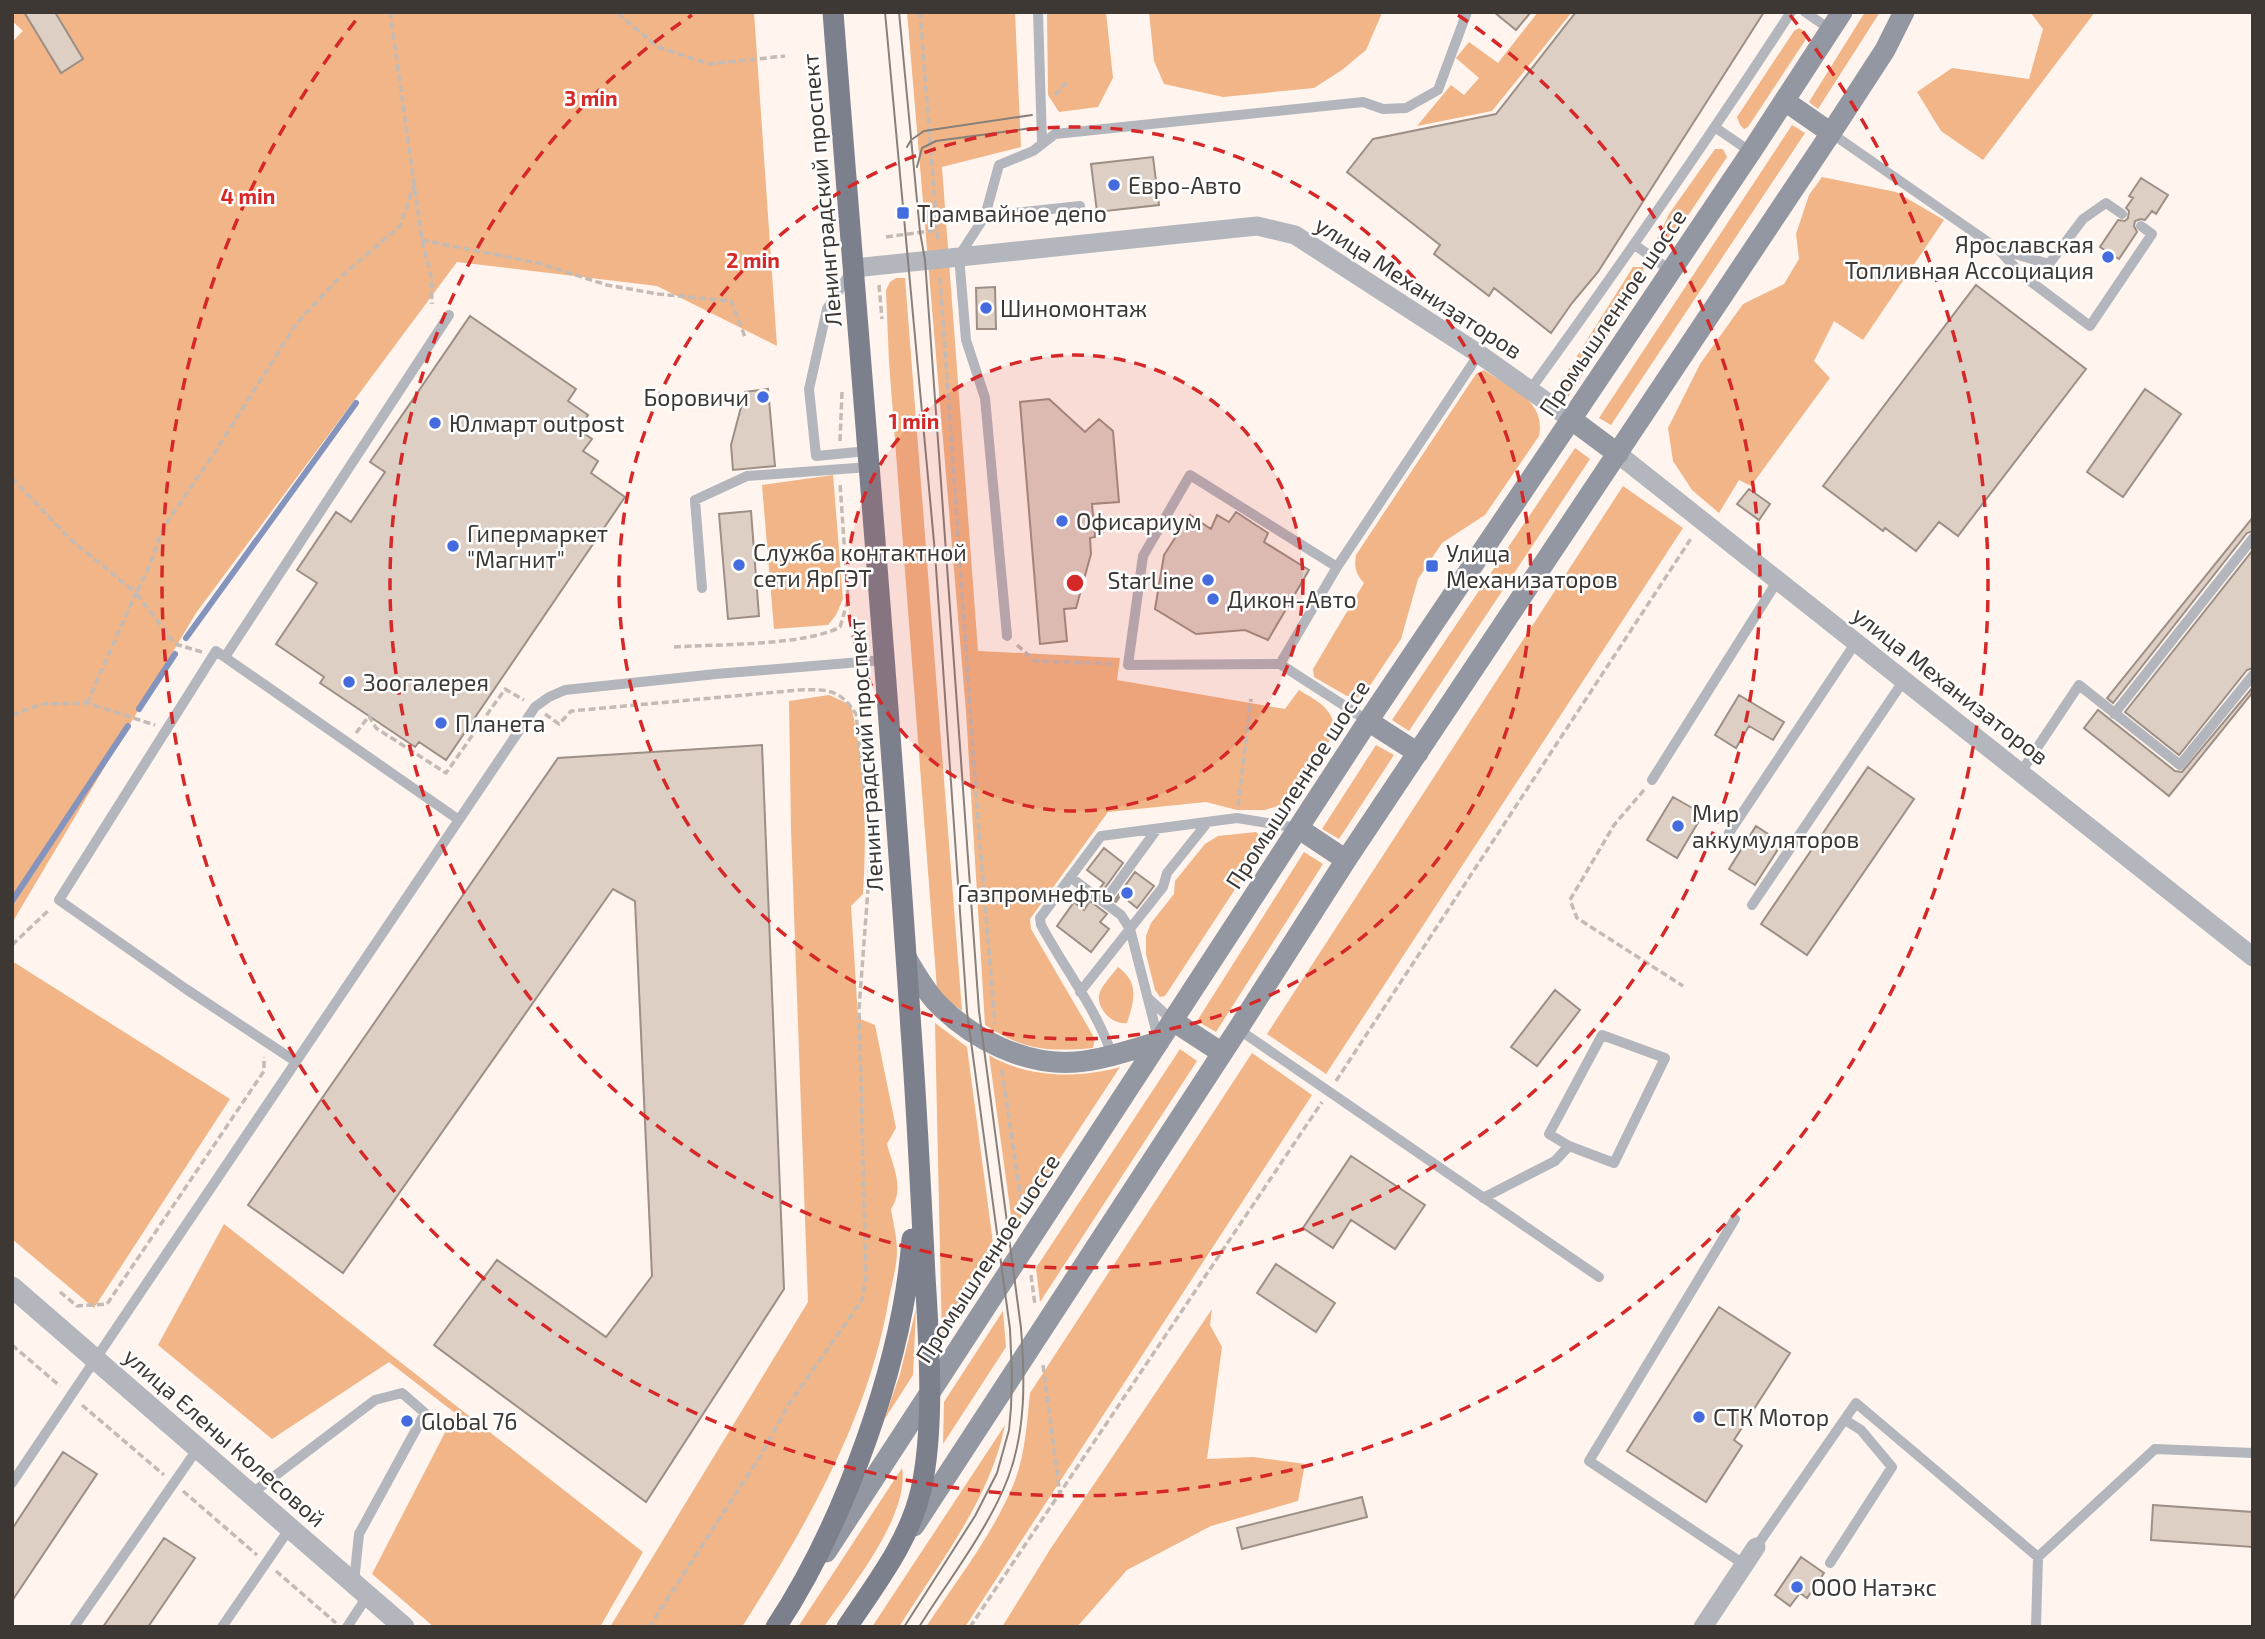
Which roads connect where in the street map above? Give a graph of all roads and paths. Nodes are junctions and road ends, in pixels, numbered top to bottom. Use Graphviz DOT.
graph roads {
  1 [pos="390,12"];
  2 [pos="619,12"];
  3 [pos="833,12"];
  4 [pos="920,12"];
  5 [pos="1038,12"];
  6 [pos="1467,12"];
  7 [pos="1791,12"];
  8 [pos="1805,12"];
  9 [pos="1904,12"];
  10 [pos="1836,21"];
  11 [pos="785,56"];
  12 [pos="1785,101"];
  13 [pos="1716,128"];
  14 [pos="1831,133"];
  15 [pos="1042,142"];
  16 [pos="1751,152"];
  17 [pos="414,185"];
  18 [pos="1080,206"];
  19 [pos="2122,214"];
  20 [pos="985,216"];
  21 [pos="2141,226"];
  22 [pos="937,230"];
  23 [pos="886,237"];
  24 [pos="422,240"];
  25 [pos="1635,245"];
  26 [pos="1998,248"];
  27 [pos="959,256"];
  28 [pos="939,258"];
  29 [pos="853,268"];
  30 [pos="1671,271"];
  31 [pos="890,282"];
  32 [pos="432,304"];
  33 [pos="449,315"];
  34 [pos="882,319"];
  35 [pos="745,337"];
  36 [pos="1479,354"];
  37 [pos="841,379"];
  38 [pos="1530,390"];
  39 [pos="1571,419"];
  40 [pos="839,454"];
  41 [pos="1618,454"];
  42 [pos="870,459"];
  43 [pos="839,469"];
  44 [pos="12,478"];
  45 [pos="1702,521"];
  46 [pos="2253,538"];
  47 [pos="1337,568"];
  48 [pos="1779,580"];
  49 [pos="702,587"];
  50 [pos="136,593"];
  51 [pos="1007,636"];
  52 [pos="1856,641"];
  53 [pos="674,647"];
  54 [pos="225,657"];
  55 [pos="211,658"];
  56 [pos="884,660"];
  57 [pos="1128,664"];
  58 [pos="1280,664"];
  59 [pos="2253,675"];
  60 [pos="1904,679"];
  61 [pos="1251,699"];
  62 [pos="88,704"];
  63 [pos="535,707"];
  64 [pos="2114,713"];
  65 [pos="12,715"];
  66 [pos="1368,722"];
  67 [pos="167,728"];
  68 [pos="348,744"];
  69 [pos="1418,753"];
  70 [pos="2021,772"];
  71 [pos="1652,780"];
  72 [pos="1237,818"];
  73 [pos="459,820"];
  74 [pos="1207,823"];
  75 [pos="1298,828"];
  76 [pos="1157,829"];
  77 [pos="1729,833"];
  78 [pos="1346,860"];
  79 [pos="1070,877"];
  80 [pos="59,900"];
  81 [pos="1104,902"];
  82 [pos="1752,905"];
  83 [pos="1130,929"];
  84 [pos="12,945"];
  85 [pos="2253,957"];
  86 [pos="907,959"];
  87 [pos="1683,986"];
  88 [pos="1080,992"];
  89 [pos="1148,999"];
  90 [pos="1173,1021"];
  91 [pos="1238,1029"];
  92 [pos="259,1038"];
  93 [pos="1159,1042"];
  94 [pos="998,1046"];
  95 [pos="1222,1053"];
  96 [pos="1112,1055"];
  97 [pos="295,1061"];
  98 [pos="1328,1093"];
  99 [pos="917,1118"];
  100 [pos="1569,1146"];
  101 [pos="1483,1198"];
  102 [pos="1735,1219"];
  103 [pos="1027,1245"];
  104 [pos="1599,1277"];
  105 [pos="12,1287"];
  106 [pos="60,1292"];
  107 [pos="1039,1335"];
  108 [pos="96,1360"];
  109 [pos="928,1396"];
  110 [pos="1845,1420"];
  111 [pos="198,1448"];
  112 [pos="2253,1453"];
  113 [pos="12,1483"];
  114 [pos="251,1494"];
  115 [pos="1060,1494"];
  116 [pos="290,1528"];
  117 [pos="901,1545"];
  118 [pos="1756,1547"];
  119 [pos="2038,1557"];
  120 [pos="1830,1563"];
  121 [pos="1745,1565"];
  122 [pos="802,1588"];
  123 [pos="361,1589"];
  124 [pos="74,1627"];
  125 [pos="222,1627"];
  126 [pos="347,1627"];
  127 [pos="404,1627"];
  128 [pos="649,1627"];
  129 [pos="776,1627"];
  130 [pos="848,1627"];
  131 [pos="970,1627"];
  132 [pos="1703,1627"];
  133 [pos="2036,1627"];
  1 -- 17 [label="path"];
  2 -- 11 [label="path"];
  3 -- 29 [label="main road, Ленинградский проспект"];
  4 -- 22 [label="path"];
  5 -- 15 [label="lane"];
  6 -- 15 [label="lane"];
  7 -- 13 [label="lane"];
  8 -- 10 [label="lane"];
  9 -- 14 [label="main road"];
  10 -- 12 [label="main road, Промышленное шоссе"];
  12 -- 14 [label="main road"];
  12 -- 16 [label="main road, Промышленное шоссе"];
  13 -- 16 [label="lane"];
  13 -- 25 [label="lane"];
  14 -- 26 [label="lane"];
  14 -- 41 [label="main road"];
  15 -- 20 [label="lane"];
  16 -- 30 [label="main road, Промышленное шоссе"];
  17 -- 24 [label="path"];
  17 -- 50 [label="path"];
  18 -- 20 [label="lane"];
  19 -- 26 [label="lane"];
  20 -- 27 [label="lane"];
  21 -- 26 [label="lane"];
  22 -- 23 [label="path"];
  22 -- 28 [label="path"];
  24 -- 32 [label="path"];
  24 -- 35 [label="path"];
  25 -- 30 [label="lane"];
  25 -- 38 [label="lane"];
  27 -- 28 [label="street, улица Механизаторов"];
  27 -- 36 [label="street, улица Механизаторов"];
  27 -- 51 [label="lane"];
  28 -- 29 [label="street, улица Механизаторов"];
  28 -- 94 [label="path"];
  29 -- 40 [label="lane"];
  29 -- 42 [label="main road, Ленинградский проспект"];
  30 -- 39 [label="main road, Промышленное шоссе"];
  31 -- 34 [label="path"];
  33 -- 54 [label="lane"];
  36 -- 38 [label="street, улица Механизаторов"];
  36 -- 47 [label="lane"];
  37 -- 40 [label="path"];
  38 -- 39 [label="street, улица Механизаторов"];
  39 -- 41 [label="main road"];
  39 -- 66 [label="main road, Промышленное шоссе"];
  40 -- 42 [label="lane"];
  41 -- 45 [label="street, улица Механизаторов"];
  41 -- 69 [label="main road"];
  42 -- 43 [label="lane"];
  42 -- 56 [label="main road, Ленинградский проспект"];
  43 -- 49 [label="lane"];
  43 -- 53 [label="path"];
  44 -- 50 [label="path"];
  45 -- 48 [label="street, улица Механизаторов"];
  45 -- 98 [label="path"];
  46 -- 64 [label="lane"];
  47 -- 57 [label="lane"];
  47 -- 58 [label="lane"];
  48 -- 52 [label="street, улица Механизаторов"];
  48 -- 71 [label="lane"];
  50 -- 55 [label="path"];
  50 -- 62 [label="path"];
  51 -- 57 [label="path"];
  52 -- 60 [label="street, улица Механизаторов"];
  52 -- 77 [label="lane"];
  54 -- 55 [label="lane"];
  54 -- 68 [label="lane"];
  55 -- 67 [label="lane"];
  56 -- 63 [label="lane"];
  56 -- 86 [label="main road, Ленинградский проспект"];
  57 -- 58 [label="lane"];
  58 -- 66 [label="lane"];
  59 -- 64 [label="lane"];
  60 -- 70 [label="street, улица Механизаторов"];
  60 -- 82 [label="lane"];
  61 -- 72 [label="path"];
  62 -- 65 [label="path"];
  62 -- 67 [label="path"];
  63 -- 68 [label="path"];
  63 -- 73 [label="lane"];
  63 -- 128 [label="path"];
  64 -- 70 [label="lane"];
  66 -- 69 [label="main road"];
  66 -- 75 [label="main road, Промышленное шоссе"];
  67 -- 80 [label="lane"];
  68 -- 73 [label="lane"];
  69 -- 78 [label="main road"];
  70 -- 85 [label="street, улица Механизаторов"];
  71 -- 87 [label="path"];
  72 -- 74 [label="lane"];
  72 -- 75 [label="lane"];
  73 -- 97 [label="lane"];
  74 -- 76 [label="lane"];
  74 -- 83 [label="lane"];
  75 -- 78 [label="main road"];
  75 -- 90 [label="main road, Промышленное шоссе"];
  76 -- 79 [label="lane"];
  76 -- 81 [label="lane"];
  78 -- 91 [label="main road"];
  79 -- 81 [label="lane"];
  79 -- 88 [label="lane"];
  80 -- 84 [label="path"];
  80 -- 92 [label="lane"];
  81 -- 83 [label="lane"];
  83 -- 88 [label="lane"];
  83 -- 89 [label="lane"];
  86 -- 94 [label="main road"];
  86 -- 99 [label="main road, Ленинградский проспект"];
  88 -- 96 [label="lane"];
  89 -- 90 [label="lane"];
  89 -- 93 [label="lane"];
  90 -- 93 [label="main road, Промышленное шоссе"];
  90 -- 95 [label="main road"];
  91 -- 95 [label="main road"];
  91 -- 98 [label="lane"];
  92 -- 97 [label="lane"];
  92 -- 106 [label="path"];
  93 -- 96 [label="main road"];
  93 -- 103 [label="main road, Промышленное шоссе"];
  94 -- 96 [label="main road"];
  94 -- 103 [label="path"];
  95 -- 107 [label="main road"];
  97 -- 108 [label="lane"];
  98 -- 101 [label="lane"];
  98 -- 115 [label="path"];
  99 -- 109 [label="main road, Ленинградский проспект"];
  99 -- 122 [label="main road, Ленинградский проспект"];
  100 -- 100 [label="lane"];
  100 -- 101 [label="lane"];
  101 -- 104 [label="lane"];
  102 -- 121 [label="lane"];
  103 -- 107 [label="path"];
  103 -- 109 [label="main road, Промышленное шоссе"];
  105 -- 108 [label="street, улица Елены Колесовой"];
  107 -- 115 [label="path"];
  107 -- 117 [label="main road"];
  108 -- 111 [label="street, улица Елены Колесовой"];
  108 -- 113 [label="lane"];
  109 -- 117 [label="main road, Ленинградский проспект"];
  109 -- 122 [label="main road, Промышленное шоссе"];
  110 -- 118 [label="lane"];
  110 -- 119 [label="lane"];
  110 -- 120 [label="lane"];
  111 -- 114 [label="street, улица Елены Колесовой"];
  111 -- 124 [label="lane"];
  112 -- 119 [label="lane"];
  114 -- 116 [label="street, улица Елены Колесовой"];
  114 -- 123 [label="lane"];
  115 -- 131 [label="path"];
  116 -- 123 [label="street, улица Елены Колесовой"];
  116 -- 125 [label="lane"];
  117 -- 130 [label="main road, Ленинградский проспект"];
  118 -- 121 [label="street"];
  119 -- 133 [label="lane"];
  121 -- 132 [label="street"];
  122 -- 129 [label="main road, Ленинградский проспект"];
  123 -- 126 [label="lane"];
  123 -- 127 [label="street, улица Елены Колесовой"];
}
